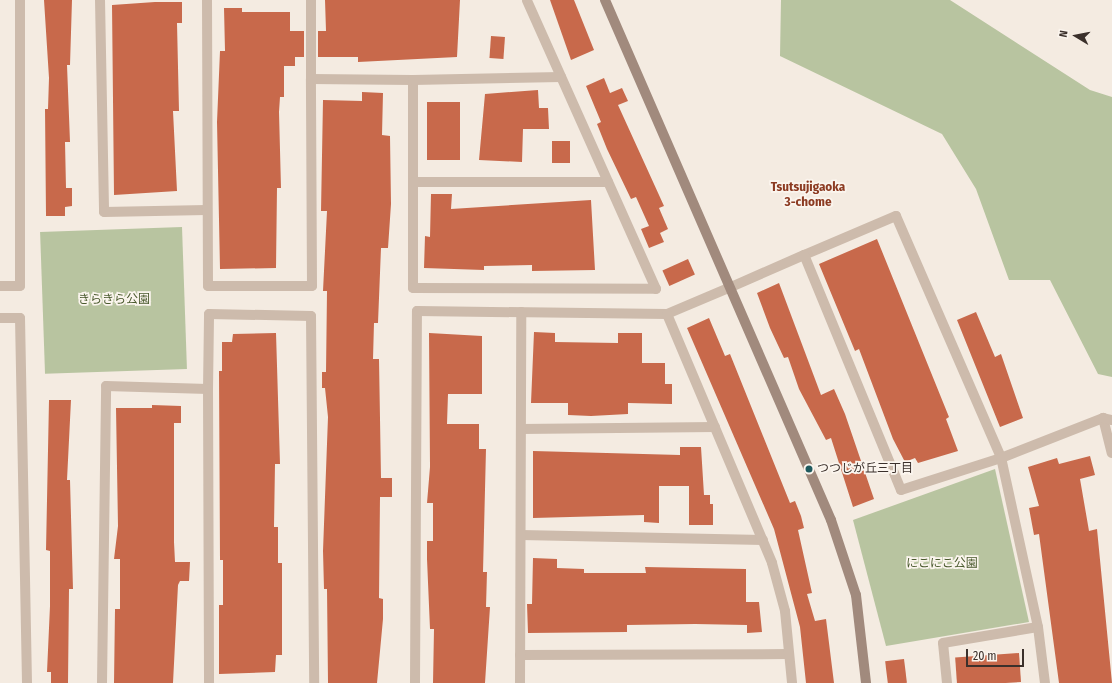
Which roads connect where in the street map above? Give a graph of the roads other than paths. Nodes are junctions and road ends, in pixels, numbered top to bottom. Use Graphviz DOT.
graph roads {
  1 [pos="20,0"];
  2 [pos="100,0"];
  3 [pos="207,0"];
  4 [pos="311,0"];
  5 [pos="527,0"];
  6 [pos="605,0"];
  7 [pos="561,77"];
  8 [pos="312,79"];
  9 [pos="413,80"];
  10 [pos="414,182"];
  11 [pos="608,182"];
  12 [pos="206,210"];
  13 [pos="804,255"];
  14 [pos="0,286"];
  15 [pos="731,287"];
  16 [pos="521,312"];
  17 [pos="667,314"];
  18 [pos="0,318"];
  19 [pos="208,389"];
  20 [pos="1108,419"];
  21 [pos="715,427"];
  22 [pos="522,429"];
  23 [pos="1112,453"];
  24 [pos="1001,458"];
  25 [pos="522,535"];
  26 [pos="763,540"];
  27 [pos="1038,627"];
  28 [pos="788,654"];
  29 [pos="520,655"];
  30 [pos="27,683"];
  31 [pos="102,683"];
  32 [pos="209,683"];
  33 [pos="314,683"];
  34 [pos="414,683"];
  35 [pos="520,683"];
  36 [pos="792,683"];
  37 [pos="866,683"];
  38 [pos="947,683"];
  39 [pos="1045,683"];
  1 -- 14 [label="street"];
  2 -- 12 [label="street"];
  3 -- 12 [label="street"];
  4 -- 8 [label="street"];
  5 -- 7 [label="street"];
  6 -- 15 [label="street"];
  7 -- 9 [label="street"];
  7 -- 11 [label="street"];
  8 -- 9 [label="street"];
  8 -- 12 [label="street"];
  9 -- 10 [label="street"];
  10 -- 11 [label="street"];
  10 -- 11 [label="street"];
  13 -- 15 [label="street"];
  13 -- 24 [label="street"];
  13 -- 24 [label="street"];
  15 -- 17 [label="street"];
  15 -- 37 [label="street"];
  16 -- 17 [label="street"];
  16 -- 22 [label="street"];
  16 -- 34 [label="street"];
  17 -- 21 [label="street"];
  18 -- 30 [label="street"];
  19 -- 31 [label="street"];
  19 -- 32 [label="street"];
  19 -- 33 [label="street"];
  20 -- 23 [label="street"];
  20 -- 24 [label="street"];
  21 -- 22 [label="street"];
  21 -- 26 [label="street"];
  22 -- 25 [label="street"];
  24 -- 27 [label="street"];
  25 -- 26 [label="street"];
  25 -- 29 [label="street"];
  26 -- 28 [label="street"];
  27 -- 38 [label="street"];
  27 -- 39 [label="street"];
  28 -- 29 [label="street"];
  28 -- 36 [label="street"];
  29 -- 35 [label="street"];
}
